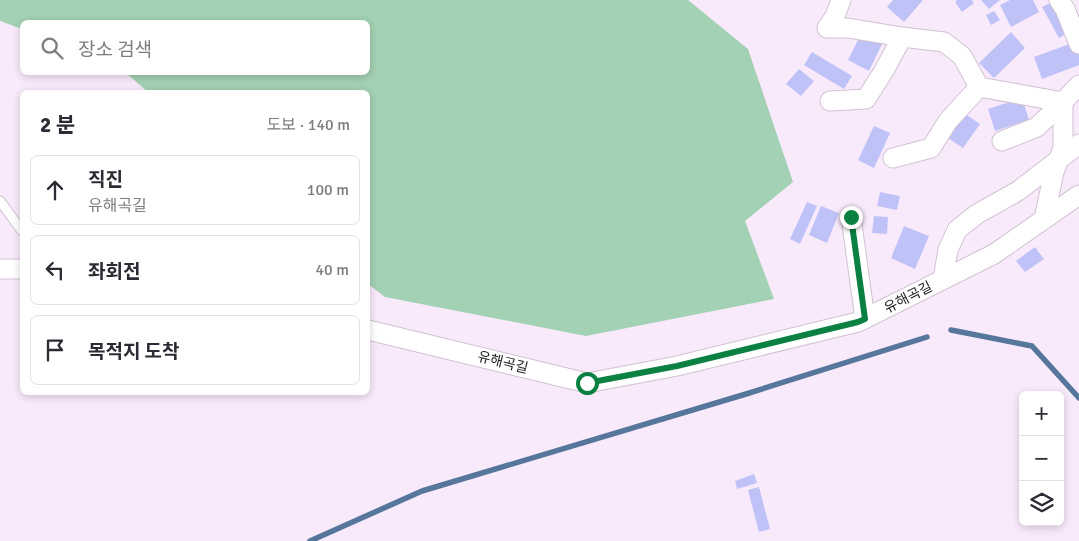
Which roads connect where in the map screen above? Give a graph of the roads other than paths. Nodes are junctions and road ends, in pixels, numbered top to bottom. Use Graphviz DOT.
graph roads {
  1 [pos="841,0"];
  2 [pos="1059,0"];
  3 [pos="902,37"];
  4 [pos="1079,44"];
  5 [pos="1079,85"];
  6 [pos="979,87"];
  7 [pos="830,101"];
  8 [pos="1063,102"];
  9 [pos="1002,141"];
  10 [pos="1079,144"];
  11 [pos="893,158"];
  12 [pos="1057,162"];
  13 [pos="1079,195"];
  14 [pos="0,201"];
  15 [pos="851,217"];
  16 [pos="1044,219"];
  17 [pos="20,228"];
  18 [pos="20,268"];
  19 [pos="0,269"];
  20 [pos="943,279"];
  21 [pos="865,319"];
  22 [pos="370,330"];
  1 -- 3 [label="street"];
  2 -- 4 [label="street"];
  3 -- 6 [label="street"];
  3 -- 7 [label="street"];
  5 -- 8 [label="street"];
  6 -- 8 [label="street"];
  6 -- 11 [label="street"];
  8 -- 9 [label="street"];
  8 -- 12 [label="street"];
  10 -- 12 [label="street"];
  12 -- 16 [label="street"];
  12 -- 20 [label="street"];
  13 -- 16 [label="street, 유해곡길"];
  14 -- 17 [label="lane"];
  15 -- 21 [label="street"];
  16 -- 20 [label="street, 유해곡길"];
  18 -- 19 [label="street"];
  20 -- 21 [label="street, 유해곡길"];
  21 -- 22 [label="street, 유해곡길"];
}
